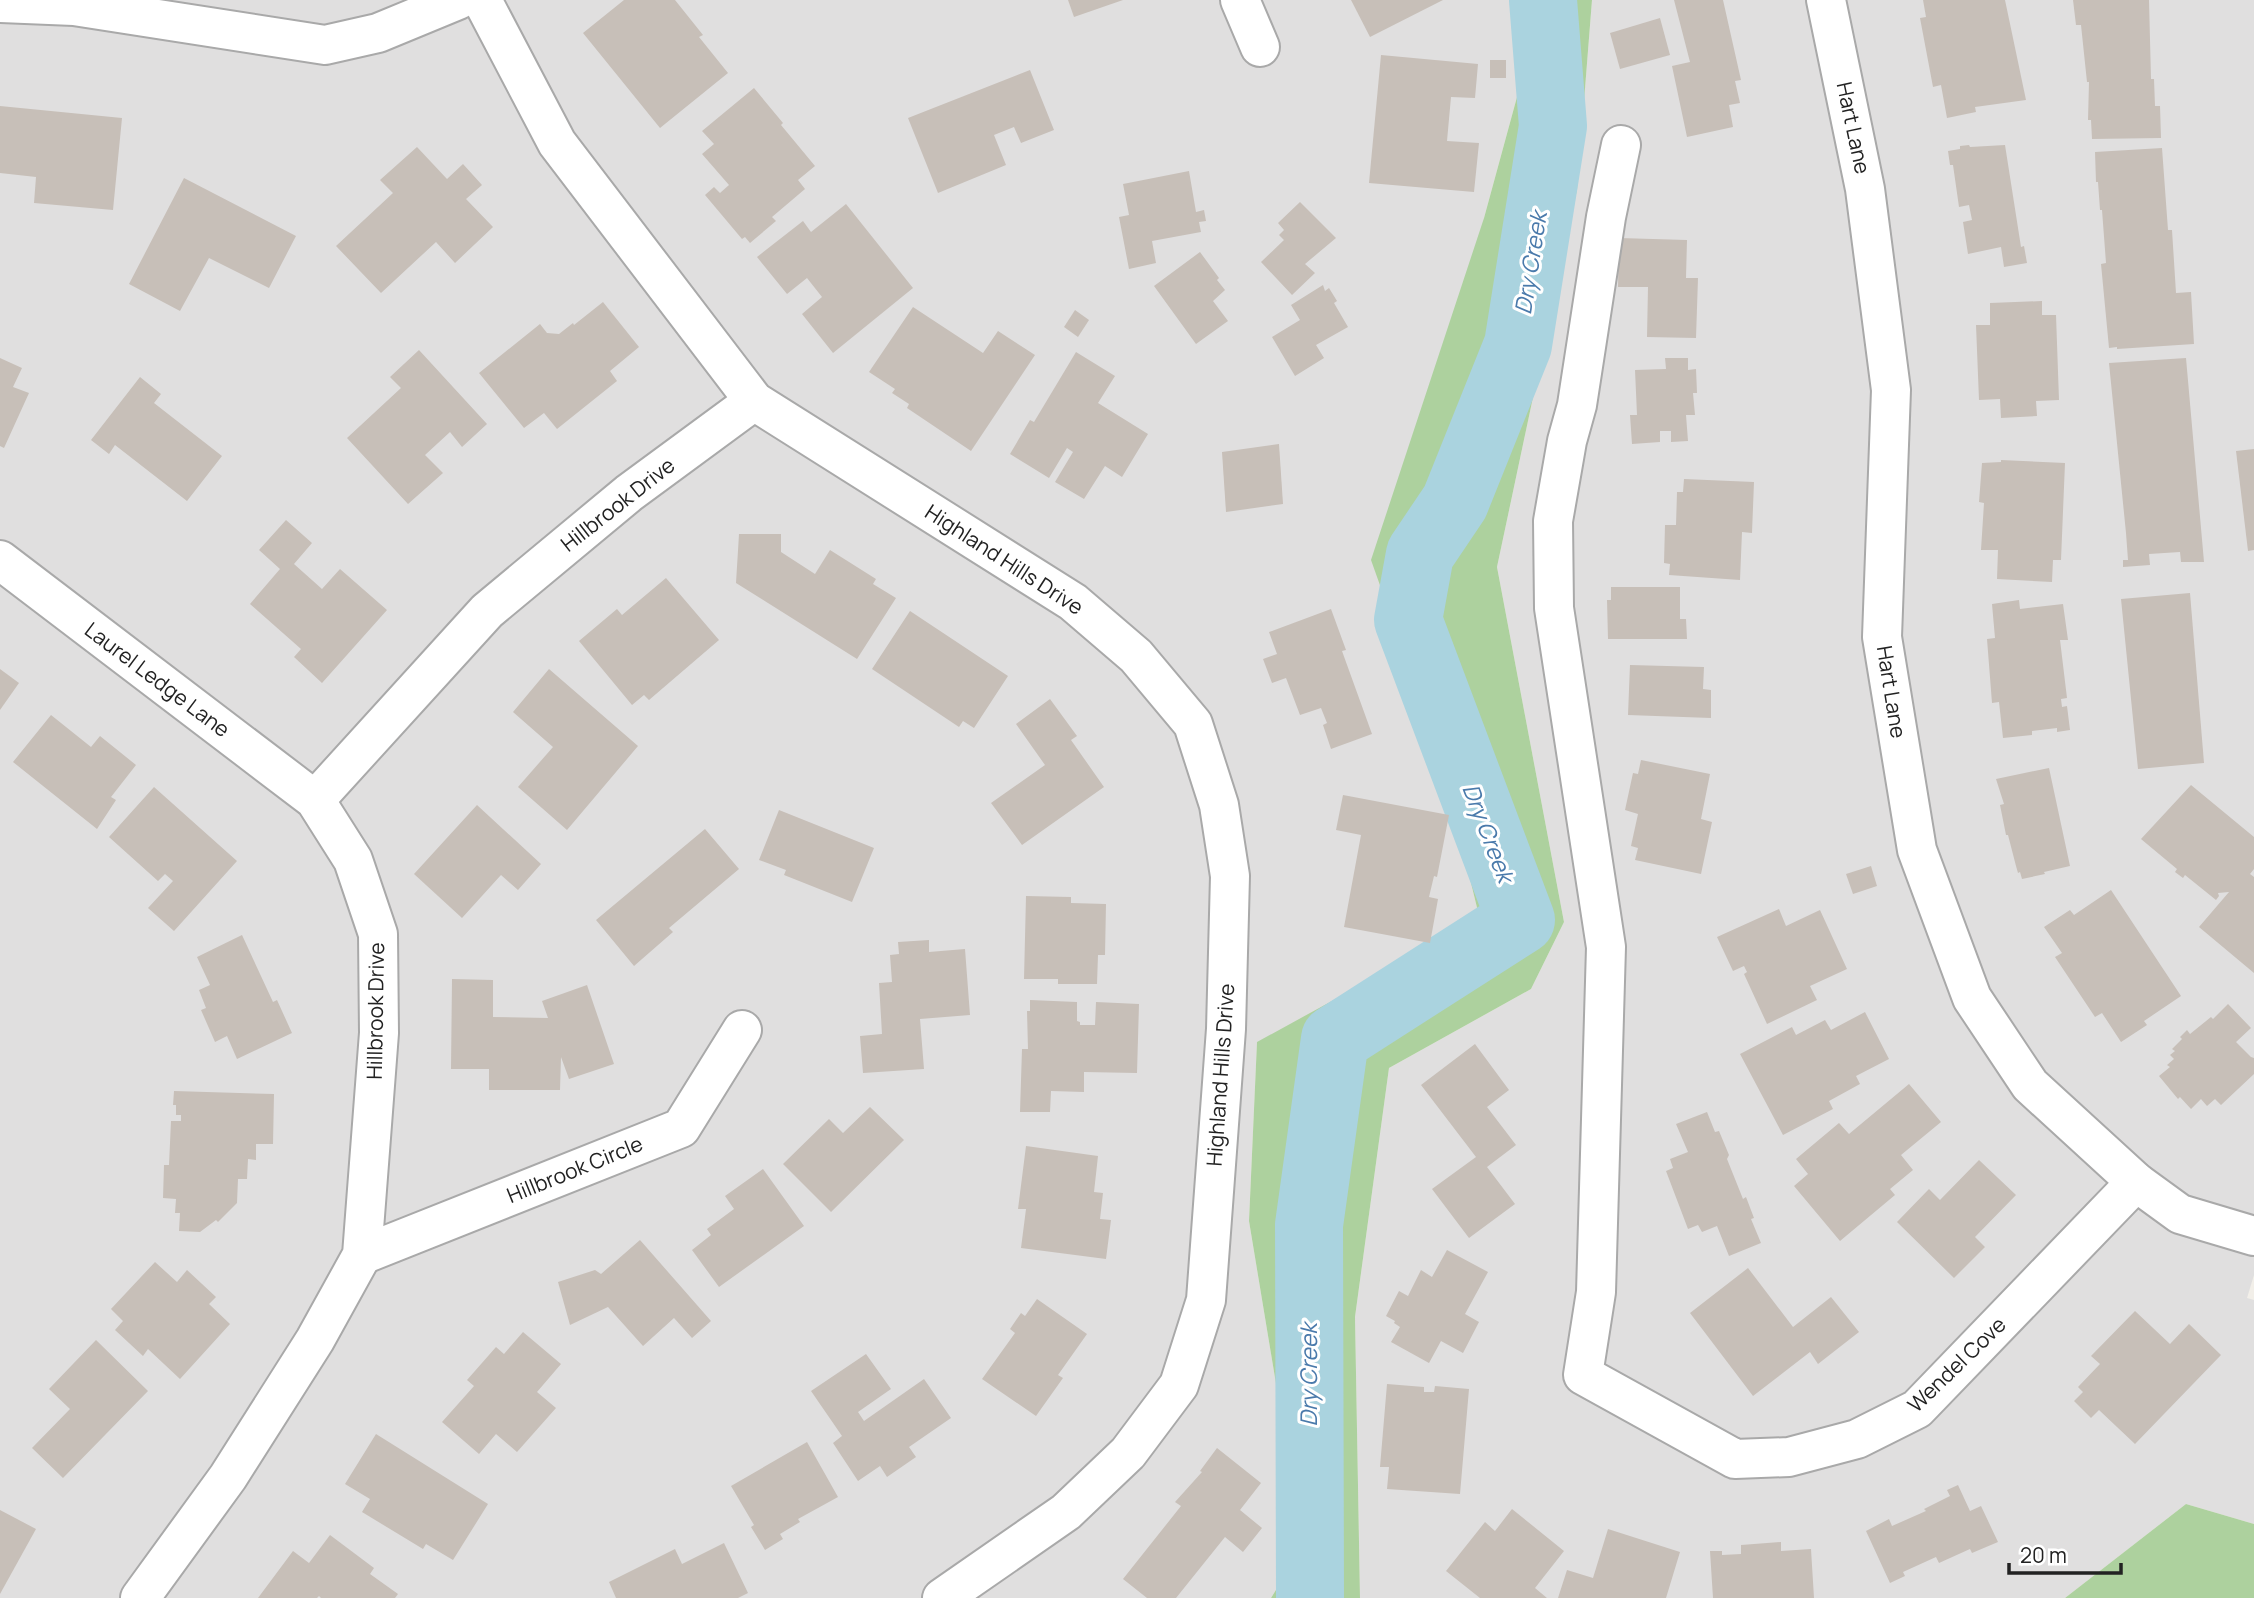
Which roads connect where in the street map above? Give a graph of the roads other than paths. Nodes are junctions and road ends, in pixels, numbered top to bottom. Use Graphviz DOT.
graph roads {
  1 [pos="458,0"];
  2 [pos="482,0"];
  3 [pos="1240,0"];
  4 [pos="1826,0"];
  5 [pos="0,3"];
  6 [pos="1260,47"];
  7 [pos="1621,145"];
  8 [pos="754,401"];
  9 [pos="0,560"];
  10 [pos="315,800"];
  11 [pos="742,1030"];
  12 [pos="2136,1182"];
  13 [pos="2254,1236"];
  14 [pos="362,1255"];
  15 [pos="140,1598"];
  16 [pos="943,1598"];
  1 -- 5 [label="street"];
  2 -- 8 [label="street, Highland Hills Drive"];
  3 -- 6 [label="street"];
  4 -- 12 [label="street, Hart Lane"];
  7 -- 12 [label="street, Wendel Cove"];
  8 -- 10 [label="street, Hillbrook Drive"];
  8 -- 16 [label="street, Highland Hills Drive"];
  9 -- 10 [label="street, Laurel Ledge Lane"];
  10 -- 14 [label="street, Hillbrook Drive"];
  11 -- 14 [label="street, Hillbrook Circle"];
  12 -- 13 [label="street, Hart Lane"];
  14 -- 15 [label="street, Hillbrook Drive"];
}
